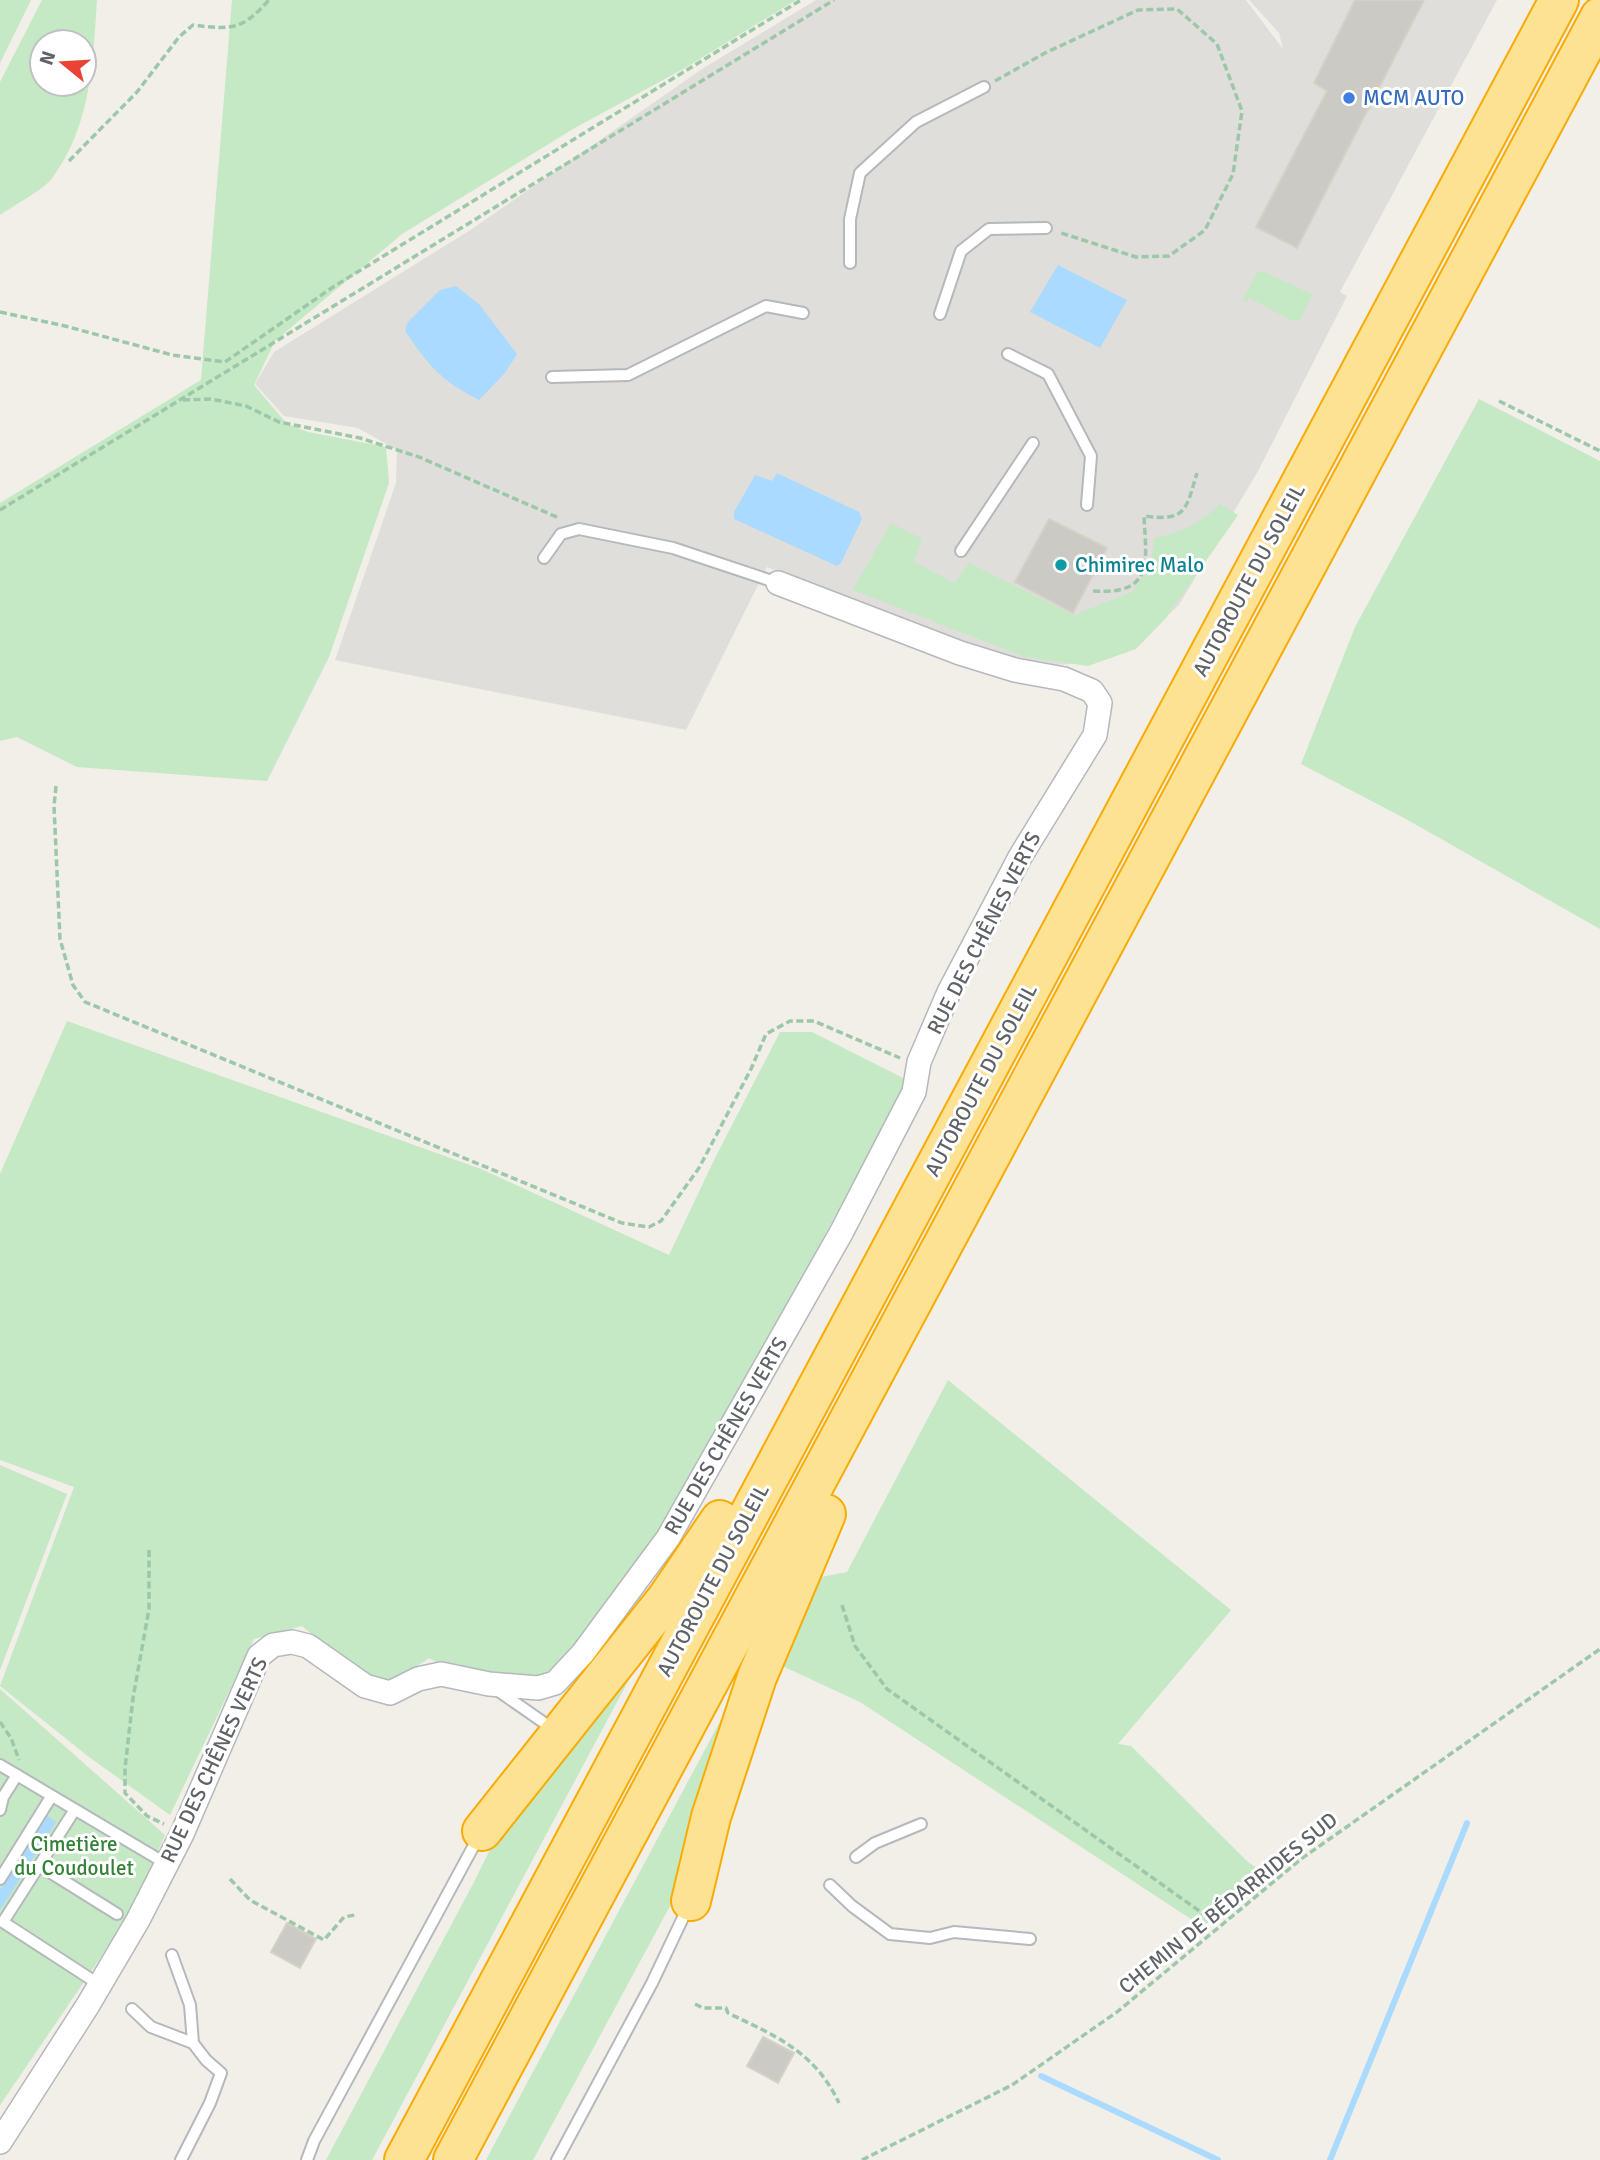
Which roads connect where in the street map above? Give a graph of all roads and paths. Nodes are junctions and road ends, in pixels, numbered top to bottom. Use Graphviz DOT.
graph roads {
  1 [pos="269,0"];
  2 [pos="801,0"];
  3 [pos="834,0"];
  4 [pos="1559,0"];
  5 [pos="1600,17"];
  6 [pos="984,87"];
  7 [pos="69,161"];
  8 [pos="1046,228"];
  9 [pos="850,263"];
  10 [pos="0,312"];
  11 [pos="803,313"];
  12 [pos="940,314"];
  13 [pos="1008,354"];
  14 [pos="552,377"];
  15 [pos="181,400"];
  16 [pos="1499,401"];
  17 [pos="1033,443"];
  18 [pos="1600,451"];
  19 [pos="1197,473"];
  20 [pos="1087,505"];
  21 [pos="0,510"];
  22 [pos="579,529"];
  23 [pos="961,551"];
  24 [pos="544,558"];
  25 [pos="778,583"];
  26 [pos="1093,591"];
  27 [pos="56,786"];
  28 [pos="919,1062"];
  29 [pos="846,1332"];
  30 [pos="884,1355"];
  31 [pos="149,1550"];
  32 [pos="842,1605"];
  33 [pos="1600,1649"];
  34 [pos="489,1684"];
  35 [pos="0,1722"];
  36 [pos="560,1734"];
  37 [pos="0,1765"];
  38 [pos="17,1775"];
  39 [pos="51,1797"];
  40 [pos="0,1810"];
  41 [pos="74,1811"];
  42 [pos="921,1824"];
  43 [pos="482,1831"];
  44 [pos="181,1833"];
  45 [pos="856,1857"];
  46 [pos="165,1863"];
  47 [pos="40,1866"];
  48 [pos="0,1879"];
  49 [pos="230,1879"];
  50 [pos="830,1885"];
  51 [pos="691,1901"];
  52 [pos="117,1914"];
  53 [pos="355,1914"];
  54 [pos="1,1921"];
  55 [pos="1219,1925"];
  56 [pos="1030,1939"];
  57 [pos="172,1955"];
  58 [pos="100,1984"];
  59 [pos="695,2004"];
  60 [pos="132,2009"];
  61 [pos="193,2043"];
  62 [pos="839,2103"];
  63 [pos="0,2142"];
  64 [pos="181,2160"];
  65 [pos="307,2160"];
  66 [pos="404,2160"];
  67 [pos="453,2160"];
  68 [pos="557,2160"];
  69 [pos="862,2160"];
  1 -- 7 [label="path"];
  2 -- 10 [label="path"];
  3 -- 15 [label="path"];
  4 -- 29 [label="highway, AUTOROUTE DU SOLEIL"];
  5 -- 30 [label="highway, AUTOROUTE DU SOLEIL"];
  6 -- 8 [label="path"];
  6 -- 9 [label="lane"];
  8 -- 12 [label="lane"];
  11 -- 14 [label="lane"];
  13 -- 20 [label="lane"];
  15 -- 21 [label="path"];
  15 -- 22 [label="path"];
  16 -- 18 [label="path"];
  17 -- 23 [label="lane"];
  19 -- 26 [label="path"];
  22 -- 24 [label="lane"];
  22 -- 25 [label="lane"];
  25 -- 28 [label="street, RUE DES CHÊNES VERTS"];
  27 -- 28 [label="path"];
  28 -- 34 [label="street, RUE DES CHÊNES VERTS"];
  29 -- 36 [label="highway"];
  29 -- 66 [label="highway, AUTOROUTE DU SOLEIL"];
  30 -- 51 [label="highway"];
  30 -- 67 [label="highway, AUTOROUTE DU SOLEIL"];
  31 -- 44 [label="path"];
  32 -- 55 [label="path"];
  33 -- 55 [label="path, CHEMIN DE BÉDARRIDES SUD"];
  34 -- 36 [label="lane"];
  34 -- 44 [label="street, RUE DES CHÊNES VERTS"];
  35 -- 38 [label="path"];
  36 -- 43 [label="highway"];
  37 -- 38 [label="lane"];
  38 -- 39 [label="lane"];
  38 -- 40 [label="lane"];
  39 -- 41 [label="lane"];
  39 -- 48 [label="lane"];
  41 -- 46 [label="lane"];
  41 -- 47 [label="lane"];
  42 -- 45 [label="lane"];
  43 -- 65 [label="lane"];
  44 -- 46 [label="street, RUE DES CHÊNES VERTS"];
  46 -- 58 [label="street, RUE DES CHÊNES VERTS"];
  47 -- 52 [label="lane"];
  47 -- 54 [label="lane"];
  49 -- 53 [label="path"];
  50 -- 56 [label="lane"];
  51 -- 68 [label="lane"];
  54 -- 58 [label="lane"];
  55 -- 69 [label="path, CHEMIN DE BÉDARRIDES SUD"];
  57 -- 61 [label="lane"];
  58 -- 63 [label="street, RUE DES CHÊNES VERTS"];
  59 -- 62 [label="path"];
  60 -- 61 [label="lane"];
  61 -- 64 [label="lane"];
}
